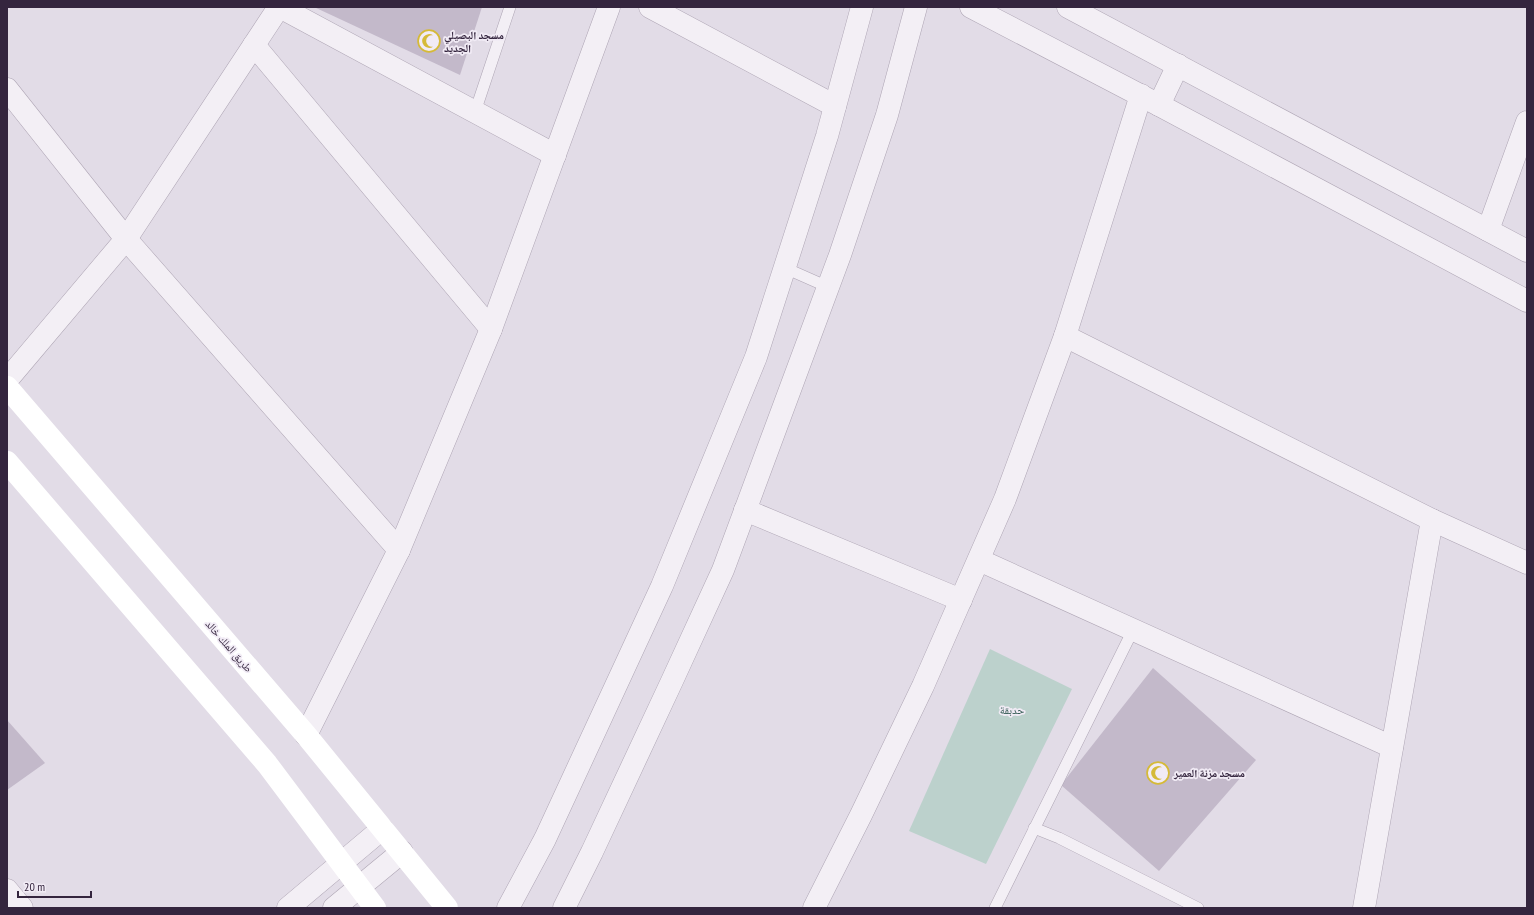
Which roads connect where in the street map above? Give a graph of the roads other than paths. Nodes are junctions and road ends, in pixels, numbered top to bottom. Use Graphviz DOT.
graph roads {
  1 [pos="280,7"];
  2 [pos="510,7"];
  3 [pos="609,7"];
  4 [pos="650,7"];
  5 [pos="862,7"];
  6 [pos="916,7"];
  7 [pos="970,7"];
  8 [pos="1068,7"];
  9 [pos="254,45"];
  10 [pos="1178,65"];
  11 [pos="7,89"];
  12 [pos="1150,100"];
  13 [pos="835,106"];
  14 [pos="476,112"];
  15 [pos="1527,122"];
  16 [pos="555,155"];
  17 [pos="1488,230"];
  18 [pos="126,239"];
  19 [pos="1527,251"];
  20 [pos="785,268"];
  21 [pos="828,287"];
  22 [pos="1527,301"];
  23 [pos="491,329"];
  24 [pos="1065,336"];
  25 [pos="7,380"];
  26 [pos="7,387"];
  27 [pos="7,462"];
  28 [pos="745,510"];
  29 [pos="1432,520"];
  30 [pos="399,550"];
  31 [pos="978,560"];
  32 [pos="1527,563"];
  33 [pos="961,600"];
  34 [pos="1133,630"];
  35 [pos="306,735"];
  36 [pos="1392,747"];
  37 [pos="1034,828"];
  38 [pos="382,829"];
  39 [pos="402,852"];
  40 [pos="341,863"];
  41 [pos="359,887"];
  42 [pos="7,890"];
  43 [pos="22,908"];
  44 [pos="288,908"];
  45 [pos="334,908"];
  46 [pos="375,908"];
  47 [pos="448,908"];
  48 [pos="508,908"];
  49 [pos="564,908"];
  50 [pos="814,908"];
  51 [pos="995,908"];
  52 [pos="1198,908"];
  53 [pos="1364,908"];
  1 -- 9 [label="street"];
  1 -- 14 [label="street"];
  2 -- 14 [label="lane"];
  3 -- 16 [label="street"];
  4 -- 13 [label="street"];
  5 -- 13 [label="street"];
  6 -- 21 [label="street"];
  7 -- 12 [label="street"];
  8 -- 10 [label="street"];
  9 -- 18 [label="street"];
  9 -- 23 [label="street"];
  10 -- 12 [label="street"];
  10 -- 17 [label="street"];
  11 -- 18 [label="street"];
  12 -- 22 [label="street"];
  12 -- 24 [label="street"];
  13 -- 20 [label="street"];
  14 -- 16 [label="street"];
  15 -- 17 [label="street"];
  16 -- 23 [label="street"];
  17 -- 19 [label="street"];
  18 -- 25 [label="street"];
  18 -- 30 [label="street"];
  20 -- 21 [label="lane"];
  20 -- 48 [label="street"];
  21 -- 28 [label="street"];
  23 -- 30 [label="street"];
  24 -- 29 [label="street"];
  24 -- 31 [label="street"];
  26 -- 35 [label="main road, طريق الملك خالد"];
  27 -- 40 [label="main road"];
  28 -- 33 [label="street"];
  28 -- 49 [label="street"];
  29 -- 32 [label="street"];
  29 -- 36 [label="street"];
  30 -- 35 [label="street"];
  31 -- 33 [label="street"];
  31 -- 34 [label="street"];
  33 -- 50 [label="street"];
  34 -- 36 [label="street"];
  34 -- 37 [label="lane"];
  35 -- 38 [label="main road, طريق الملك خالد"];
  36 -- 53 [label="street"];
  37 -- 51 [label="lane"];
  37 -- 52 [label="lane"];
  38 -- 39 [label="main road, طريق الملك خالد"];
  38 -- 40 [label="street"];
  39 -- 41 [label="street"];
  39 -- 47 [label="main road, طريق الملك خالد"];
  40 -- 41 [label="main road"];
  40 -- 44 [label="street"];
  41 -- 45 [label="street"];
  41 -- 46 [label="main road"];
  42 -- 43 [label="street"];
}
